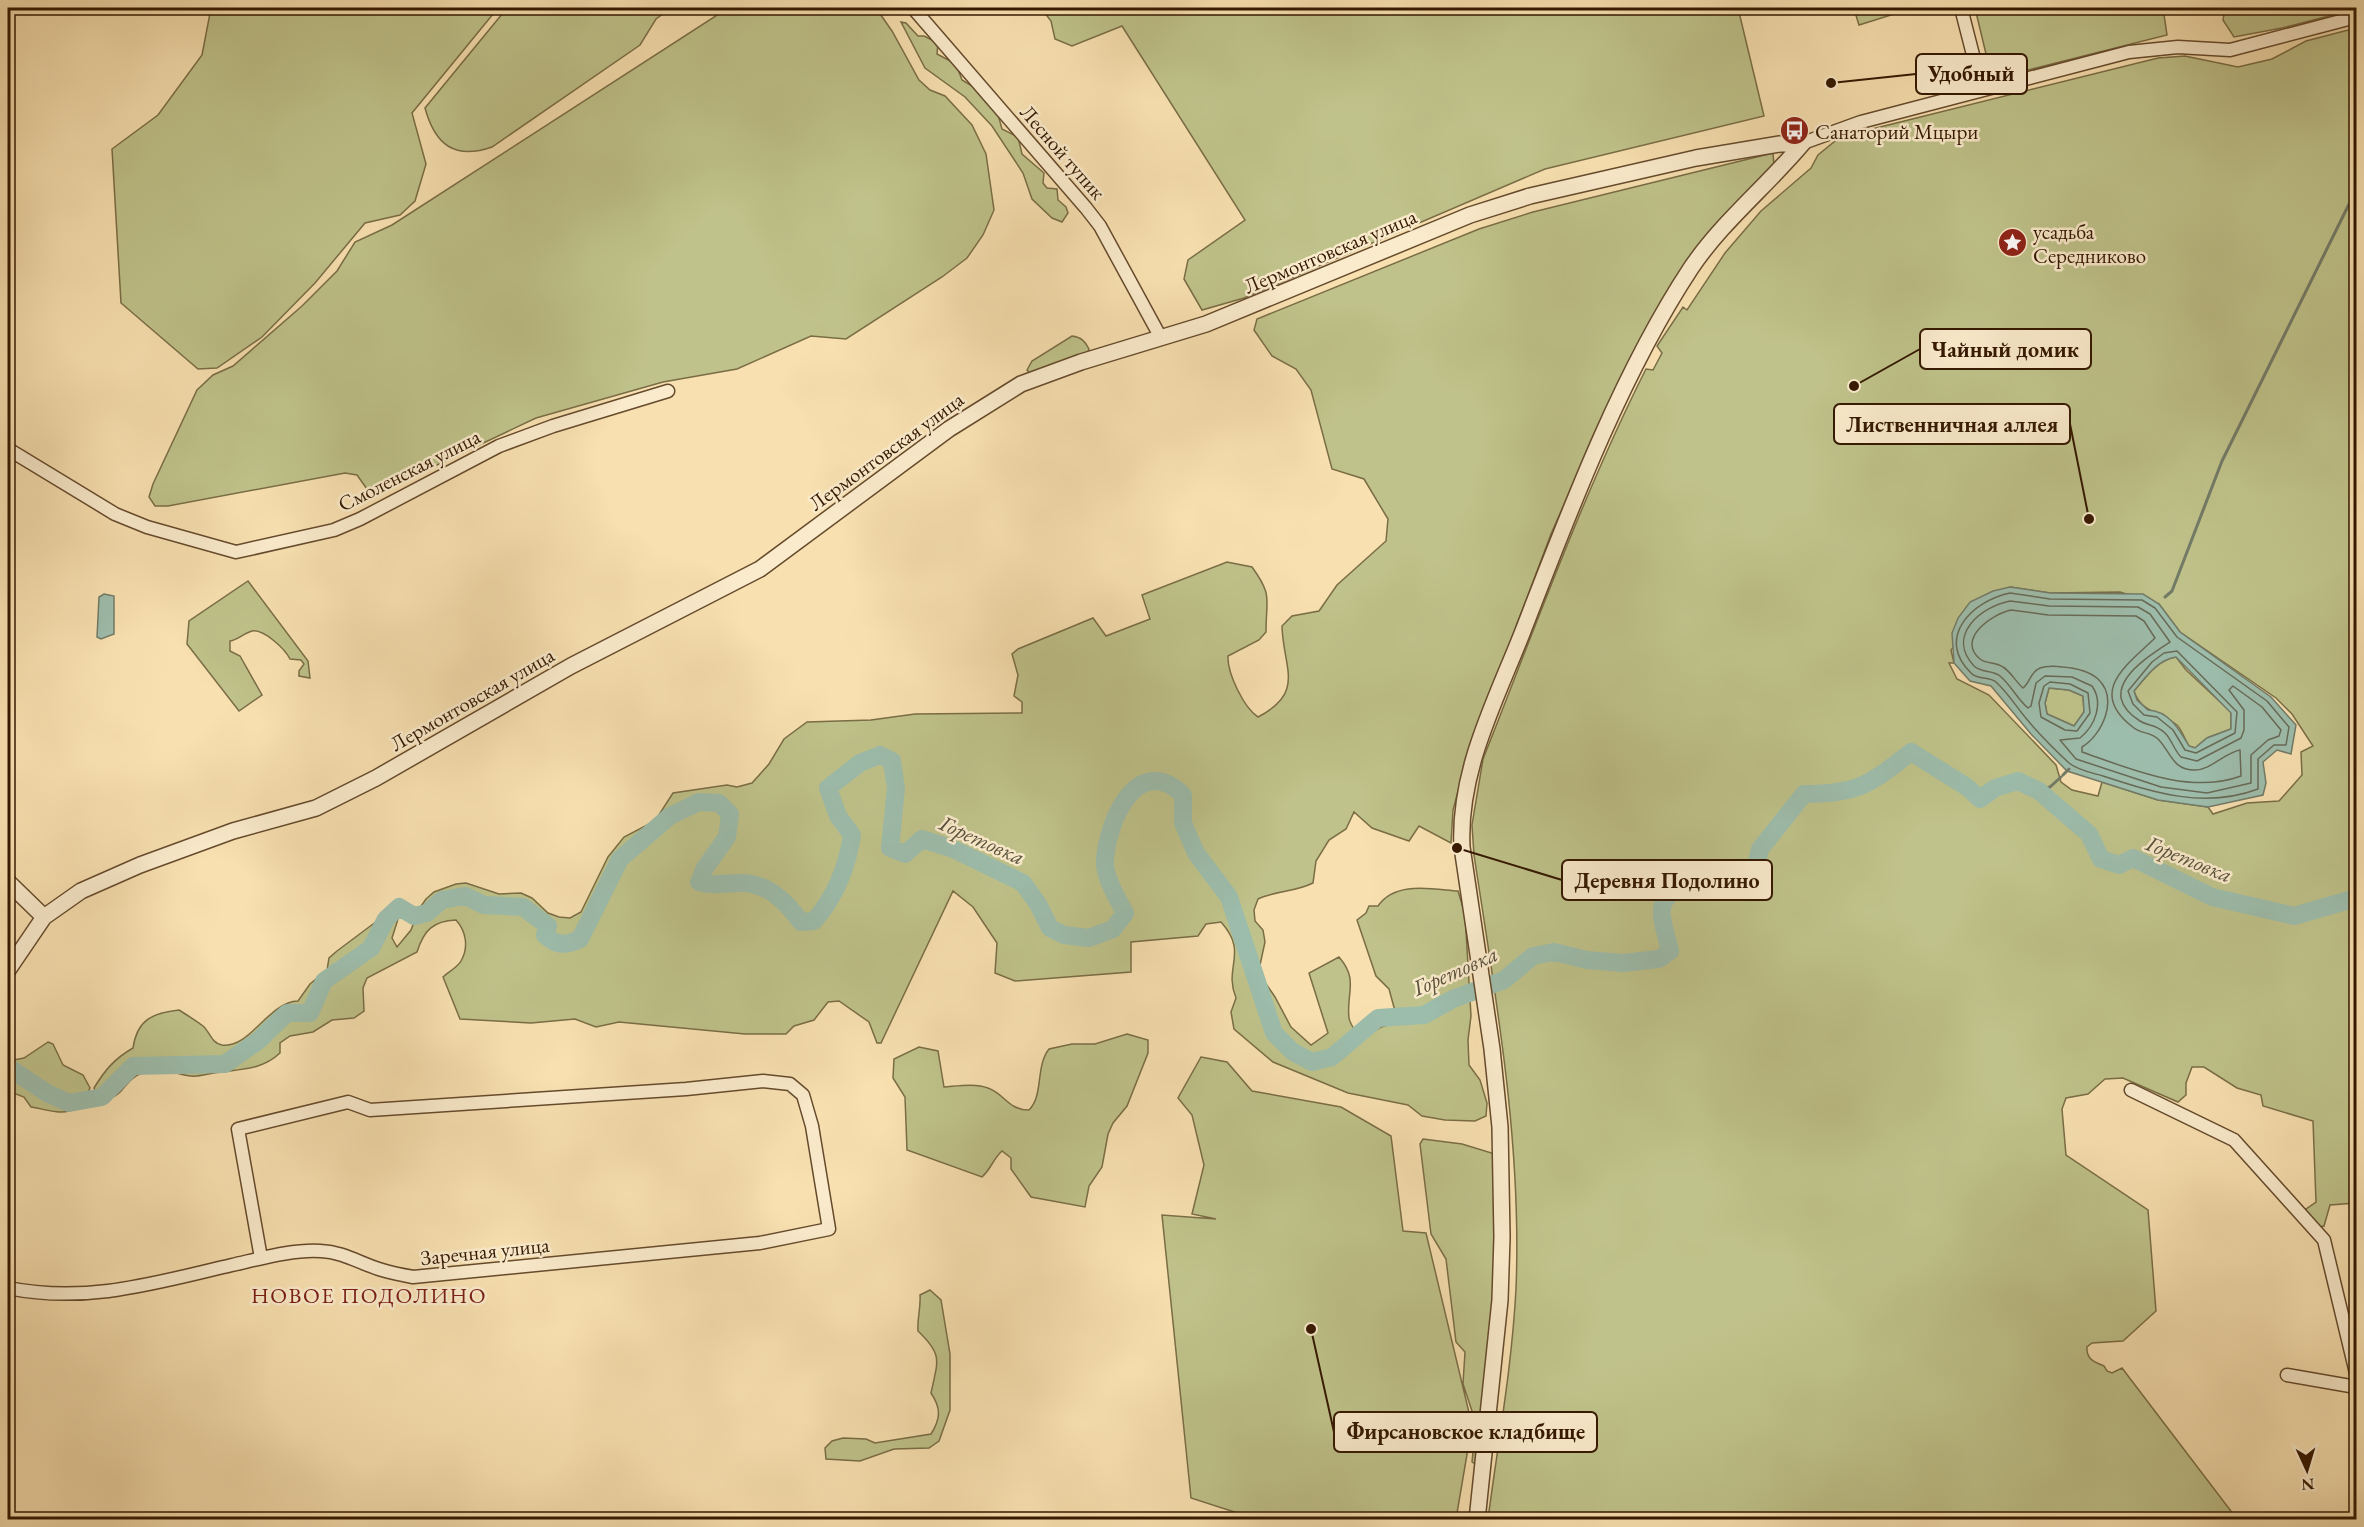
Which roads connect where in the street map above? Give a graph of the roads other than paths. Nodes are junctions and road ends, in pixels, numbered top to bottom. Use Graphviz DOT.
graph roads {
  1 [pos="913,8"];
  2 [pos="1961,8"];
  3 [pos="2356,17"];
  4 [pos="1982,90"];
  5 [pos="1803,143"];
  6 [pos="1161,338"];
  7 [pos="668,392"];
  8 [pos="8,448"];
  9 [pos="8,882"];
  10 [pos="44,917"];
  11 [pos="8,970"];
  12 [pos="2131,1090"];
  13 [pos="261,1258"];
  14 [pos="8,1288"];
  15 [pos="2356,1373"];
  16 [pos="2286,1375"];
  17 [pos="2356,1387"];
  18 [pos="1477,1520"];
  1 -- 6 [label="street, Лесной тупик"];
  2 -- 4 [label="street"];
  3 -- 4 [label="street"];
  4 -- 5 [label="street"];
  5 -- 6 [label="street, Лермонтовская улица"];
  5 -- 18 [label="street"];
  6 -- 10 [label="street, Лермонтовская улица"];
  7 -- 8 [label="street, Смоленская улица"];
  9 -- 10 [label="street"];
  10 -- 11 [label="street, Лермонтовская улица"];
  12 -- 15 [label="street"];
  13 -- 13 [label="street, Заречная улица"];
  13 -- 14 [label="street, Заречная улица"];
  16 -- 17 [label="street"];
}
